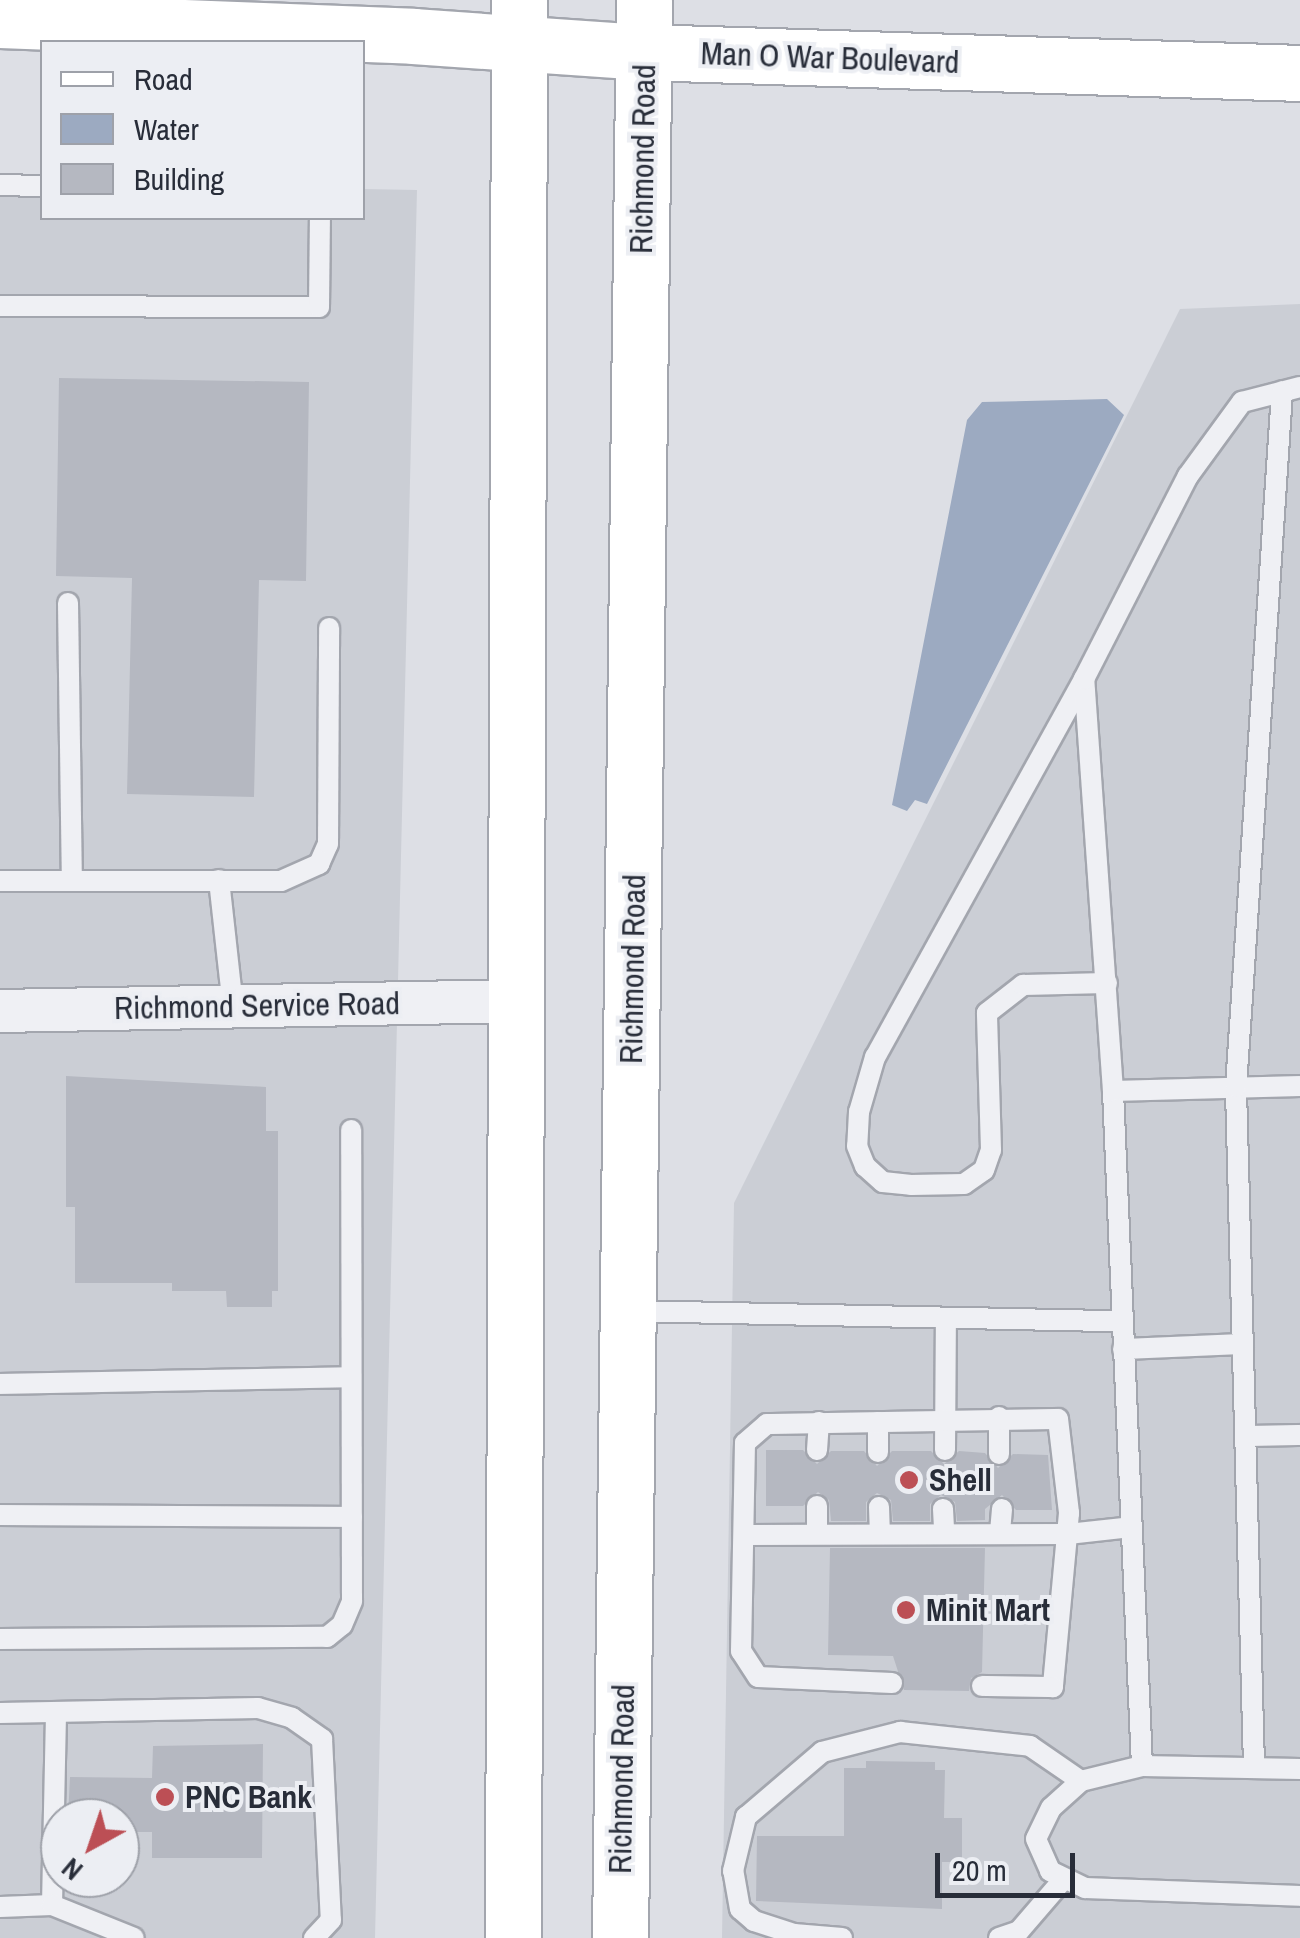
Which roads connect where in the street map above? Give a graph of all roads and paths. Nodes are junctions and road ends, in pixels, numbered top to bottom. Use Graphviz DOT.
graph roads {
  1 [pos="0,20"];
  2 [pos="519,23"];
  3 [pos="644,26"];
  4 [pos="1300,73"];
  5 [pos="0,185"];
  6 [pos="40,186"];
  7 [pos="320,220"];
  8 [pos="0,306"];
  9 [pos="1291,389"];
  10 [pos="68,603"];
  11 [pos="329,628"];
  12 [pos="1084,680"];
  13 [pos="220,880"];
  14 [pos="0,881"];
  15 [pos="72,881"];
  16 [pos="1107,983"];
  17 [pos="514,1001"];
  18 [pos="233,1007"];
  19 [pos="0,1012"];
  20 [pos="1300,1086"];
  21 [pos="1236,1087"];
  22 [pos="1113,1091"];
  23 [pos="351,1130"];
  24 [pos="628,1311"];
  25 [pos="946,1320"];
  26 [pos="1122,1321"];
  27 [pos="1243,1344"];
  28 [pos="1123,1349"];
  29 [pos="352,1377"];
  30 [pos="0,1384"];
  31 [pos="945,1416"];
  32 [pos="999,1417"];
  33 [pos="818,1422"];
  34 [pos="878,1422"];
  35 [pos="1300,1435"];
  36 [pos="1247,1436"];
  37 [pos="817,1450"];
  38 [pos="944,1450"];
  39 [pos="878,1452"];
  40 [pos="999,1454"];
  41 [pos="817,1506"];
  42 [pos="879,1507"];
  43 [pos="943,1509"];
  44 [pos="1002,1509"];
  45 [pos="0,1516"];
  46 [pos="352,1517"];
  47 [pos="1131,1526"];
  48 [pos="880,1530"];
  49 [pos="817,1531"];
  50 [pos="944,1531"];
  51 [pos="1000,1532"];
  52 [pos="1068,1534"];
  53 [pos="748,1535"];
  54 [pos="0,1639"];
  55 [pos="892,1682"];
  56 [pos="982,1686"];
  57 [pos="56,1712"];
  58 [pos="0,1713"];
  59 [pos="1142,1766"];
  60 [pos="1254,1767"];
  61 [pos="1300,1769"];
  62 [pos="1081,1780"];
  63 [pos="1062,1881"];
  64 [pos="1300,1896"];
  65 [pos="52,1904"];
  66 [pos="0,1908"];
  67 [pos="134,1938"];
  68 [pos="314,1938"];
  69 [pos="513,1938"];
  70 [pos="620,1938"];
  71 [pos="842,1938"];
  72 [pos="999,1938"];
  1 -- 2 [label="main road, Man O War Boulevard"];
  2 -- 3 [label="main road, Man O War Boulevard"];
  2 -- 17 [label="main road"];
  3 -- 4 [label="main road, Man O War Boulevard"];
  3 -- 24 [label="main road, Richmond Road"];
  5 -- 6 [label="lane"];
  7 -- 8 [label="lane"];
  9 -- 12 [label="lane"];
  9 -- 21 [label="lane"];
  10 -- 15 [label="lane"];
  11 -- 13 [label="lane"];
  12 -- 16 [label="lane"];
  12 -- 16 [label="lane"];
  13 -- 15 [label="lane"];
  13 -- 18 [label="lane"];
  14 -- 15 [label="lane"];
  16 -- 22 [label="lane"];
  17 -- 18 [label="street, Richmond Service Road"];
  17 -- 69 [label="main road"];
  18 -- 19 [label="street, Richmond Service Road"];
  20 -- 21 [label="lane"];
  21 -- 22 [label="lane"];
  21 -- 27 [label="lane"];
  22 -- 26 [label="lane"];
  23 -- 29 [label="lane"];
  24 -- 25 [label="lane"];
  24 -- 70 [label="main road, Richmond Road"];
  25 -- 26 [label="lane"];
  25 -- 31 [label="lane"];
  26 -- 28 [label="lane"];
  27 -- 28 [label="lane"];
  27 -- 36 [label="lane"];
  28 -- 47 [label="lane"];
  29 -- 30 [label="lane"];
  29 -- 46 [label="lane"];
  31 -- 32 [label="lane"];
  31 -- 34 [label="lane"];
  31 -- 38 [label="lane"];
  32 -- 40 [label="lane"];
  32 -- 52 [label="lane"];
  33 -- 34 [label="lane"];
  33 -- 37 [label="lane"];
  33 -- 53 [label="lane"];
  34 -- 39 [label="lane"];
  35 -- 36 [label="lane"];
  36 -- 60 [label="lane"];
  41 -- 49 [label="lane"];
  42 -- 48 [label="lane"];
  43 -- 50 [label="lane"];
  44 -- 51 [label="lane"];
  45 -- 46 [label="lane"];
  46 -- 54 [label="lane"];
  47 -- 52 [label="lane"];
  47 -- 59 [label="lane"];
  48 -- 49 [label="lane"];
  48 -- 50 [label="lane"];
  49 -- 53 [label="lane"];
  50 -- 51 [label="lane"];
  51 -- 52 [label="lane"];
  52 -- 56 [label="lane"];
  53 -- 55 [label="lane"];
  57 -- 58 [label="lane"];
  57 -- 65 [label="lane"];
  57 -- 68 [label="lane"];
  59 -- 60 [label="lane"];
  59 -- 62 [label="lane"];
  60 -- 61 [label="lane"];
  62 -- 63 [label="lane"];
  62 -- 71 [label="lane"];
  63 -- 64 [label="lane"];
  63 -- 72 [label="lane"];
  65 -- 66 [label="lane"];
  65 -- 67 [label="lane"];
}
